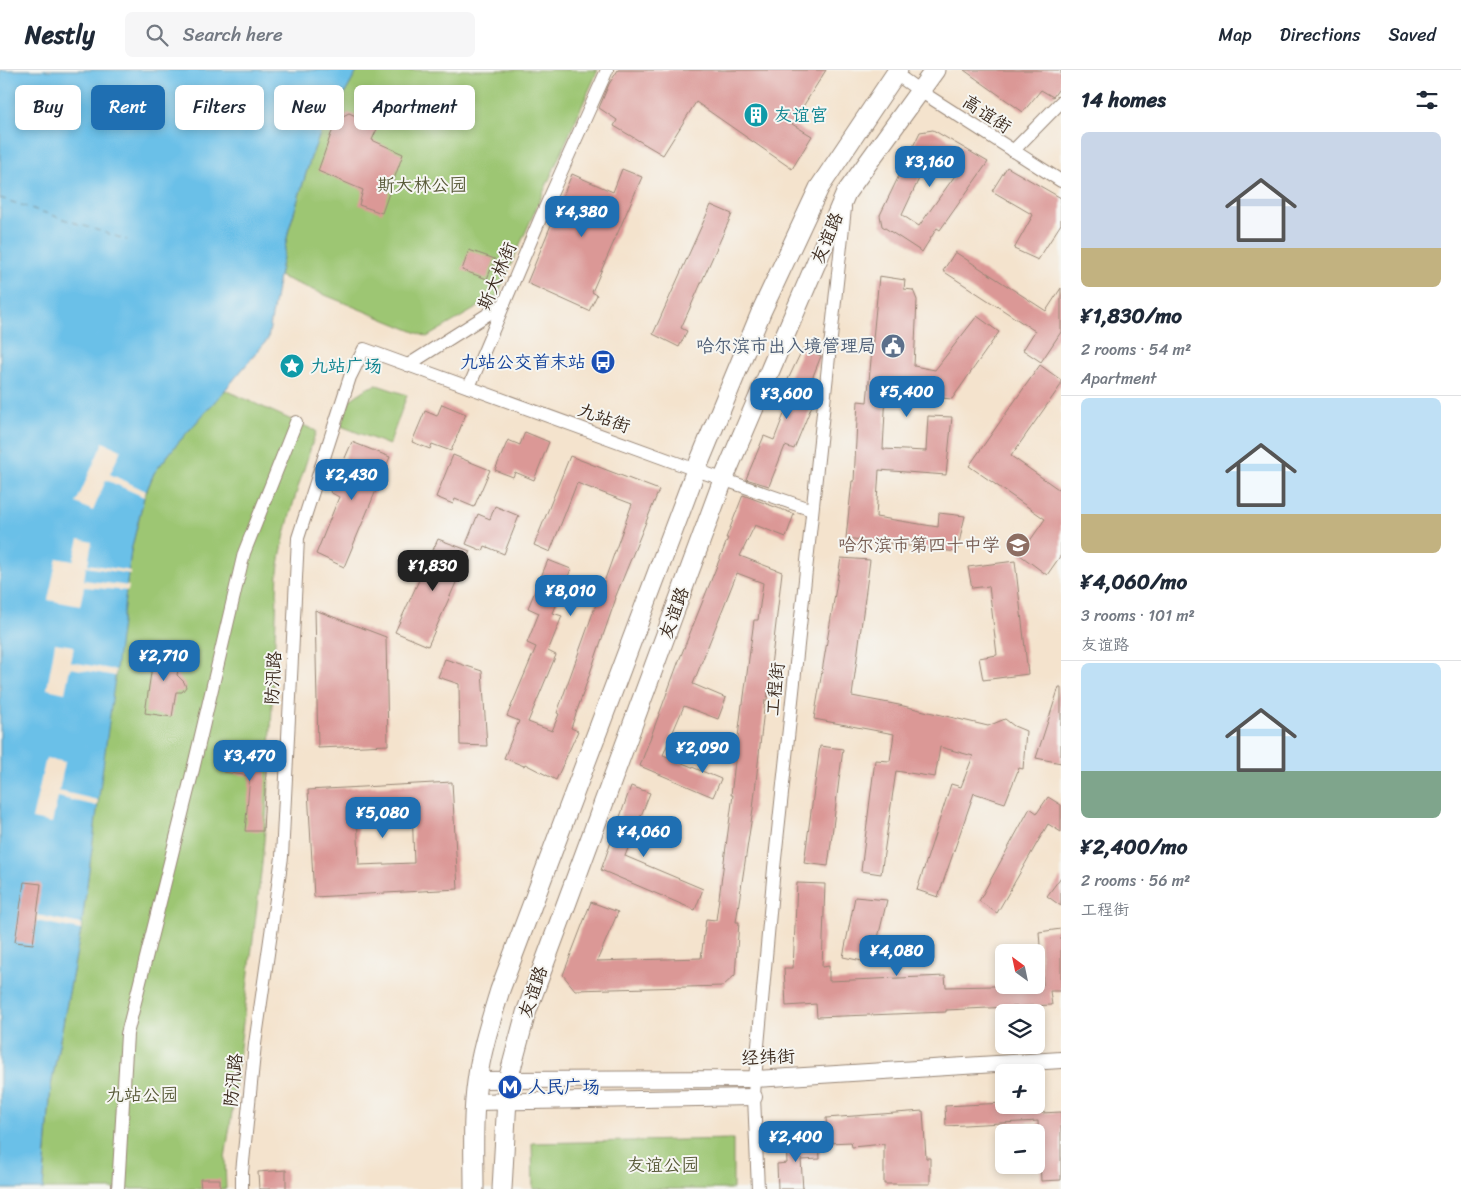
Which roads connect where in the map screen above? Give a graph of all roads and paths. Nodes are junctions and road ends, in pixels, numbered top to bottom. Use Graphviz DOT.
graph roads {
  1 [pos="607,70"];
  2 [pos="935,70"];
  3 [pos="897,72"];
  4 [pos="920,91"];
  5 [pos="1061,102"];
  6 [pos="1013,151"];
  7 [pos="1061,182"];
  8 [pos="846,193"];
  9 [pos="504,304"];
  10 [pos="384,356"];
  11 [pos="408,365"];
  12 [pos="470,387"];
  13 [pos="296,422"];
  14 [pos="696,470"];
  15 [pos="723,480"];
  16 [pos="812,510"];
  17 [pos="1061,1060"];
  18 [pos="755,1078"];
  19 [pos="477,1080"];
  20 [pos="508,1080"];
  21 [pos="754,1097"];
  22 [pos="506,1101"];
  23 [pos="474,1102"];
  24 [pos="118,1189"];
  25 [pos="242,1189"];
  26 [pos="474,1189"];
  27 [pos="502,1189"];
  28 [pos="758,1189"];
  1 -- 9 [label="street, 斯大林街"];
  2 -- 4 [label="highway, 友谊路"];
  3 -- 4 [label="street, 高谊街"];
  3 -- 14 [label="highway, 友谊路"];
  4 -- 6 [label="street, 高谊街"];
  4 -- 8 [label="highway, 友谊路"];
  5 -- 6 [label="street"];
  6 -- 7 [label="street, 高谊街"];
  8 -- 15 [label="highway, 友谊路"];
  8 -- 16 [label="street, 工程街"];
  9 -- 11 [label="street"];
  9 -- 12 [label="street, 斯大林街"];
  10 -- 11 [label="street, 九站街"];
  10 -- 25 [label="street, 防汛路"];
  11 -- 12 [label="street, 九站街"];
  12 -- 14 [label="street, 九站街"];
  13 -- 24 [label="street"];
  14 -- 15 [label="street, 九站街"];
  14 -- 19 [label="highway, 友谊路"];
  15 -- 16 [label="street, 九站街"];
  15 -- 20 [label="highway, 友谊路"];
  16 -- 18 [label="street, 工程街"];
  17 -- 18 [label="main road, 经纬街"];
  18 -- 20 [label="main road, 经纬街"];
  18 -- 21 [label="street, 工程街"];
  19 -- 20 [label="main road, 经纬街"];
  19 -- 23 [label="highway, 友谊路"];
  20 -- 22 [label="highway, 友谊路"];
  21 -- 22 [label="main road"];
  21 -- 28 [label="street, 工程街"];
  22 -- 23 [label="main road"];
  22 -- 27 [label="highway, 友谊路"];
  23 -- 26 [label="highway, 友谊路"];
}
